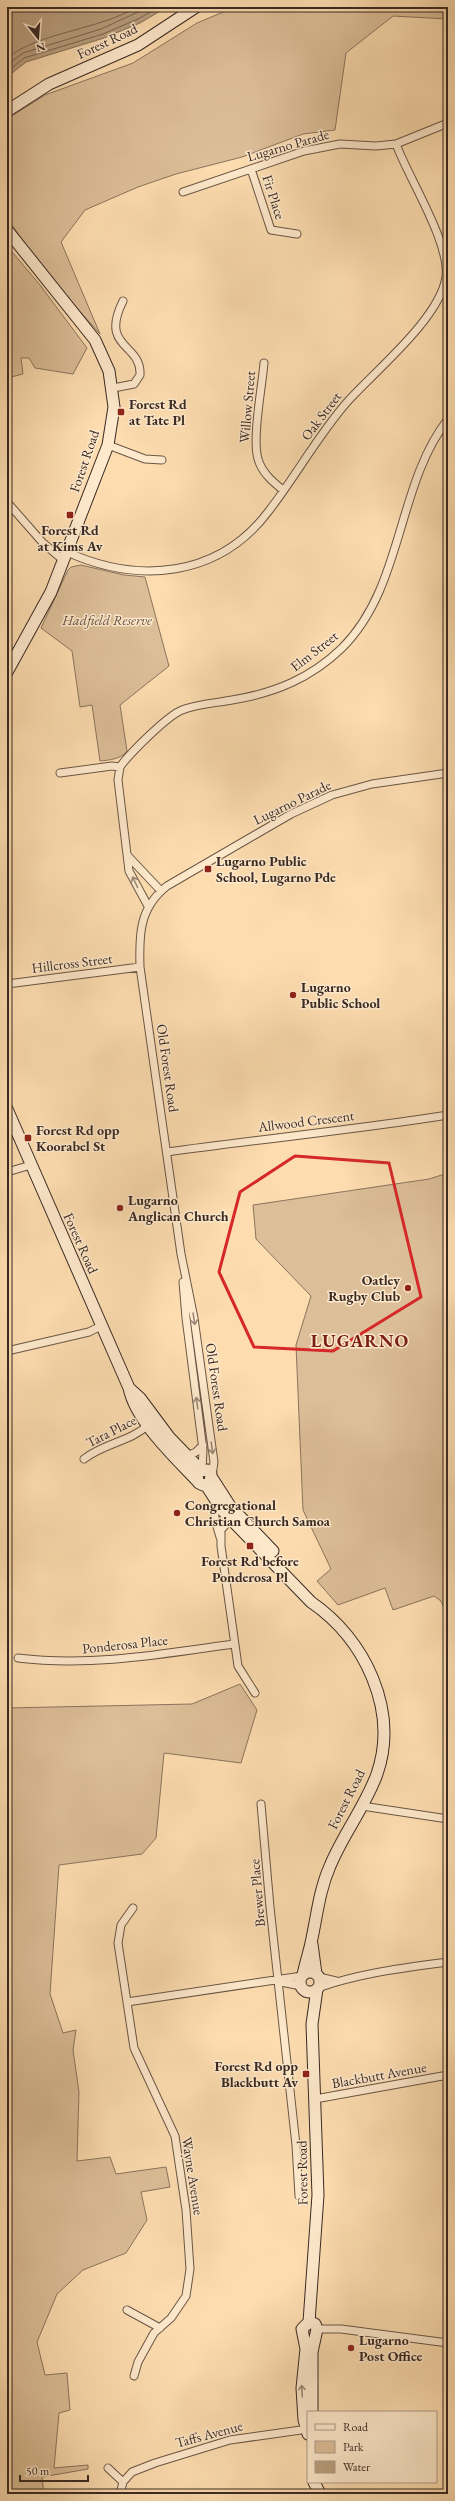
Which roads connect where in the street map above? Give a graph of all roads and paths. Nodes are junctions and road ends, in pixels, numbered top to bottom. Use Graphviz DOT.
graph roads {
  1 [pos="196,7"];
  2 [pos="7,111"];
  3 [pos="448,123"];
  4 [pos="396,144"];
  5 [pos="251,169"];
  6 [pos="183,192"];
  7 [pos="7,230"];
  8 [pos="298,234"];
  9 [pos="123,301"];
  10 [pos="264,363"];
  11 [pos="113,388"];
  12 [pos="448,419"];
  13 [pos="108,445"];
  14 [pos="162,460"];
  15 [pos="283,490"];
  16 [pos="7,502"];
  17 [pos="65,556"];
  18 [pos="7,672"];
  19 [pos="120,767"];
  20 [pos="60,773"];
  21 [pos="448,774"];
  22 [pos="128,856"];
  23 [pos="161,891"];
  24 [pos="148,906"];
  25 [pos="140,967"];
  26 [pos="7,984"];
  27 [pos="7,1109"];
  28 [pos="448,1115"];
  29 [pos="167,1152"];
  30 [pos="31,1165"];
  31 [pos="7,1172"];
  32 [pos="181,1254"];
  33 [pos="101,1326"];
  34 [pos="7,1351"];
  35 [pos="129,1388"];
  36 [pos="148,1425"];
  37 [pos="203,1445"];
  38 [pos="187,1456"];
  39 [pos="84,1459"];
  40 [pos="202,1470"];
  41 [pos="207,1480"];
  42 [pos="215,1500"];
  43 [pos="234,1516"];
  44 [pos="220,1539"];
  45 [pos="234,1644"];
  46 [pos="18,1658"];
  47 [pos="255,1693"];
  48 [pos="261,1804"];
  49 [pos="362,1806"];
  50 [pos="448,1819"];
  51 [pos="133,1908"];
  52 [pos="312,1942"];
  53 [pos="448,1962"];
  54 [pos="278,1981"];
  55 [pos="302,1981"];
  56 [pos="336,1981"];
  57 [pos="317,1982"];
  58 [pos="127,2002"];
  59 [pos="312,2024"];
  60 [pos="448,2075"];
  61 [pos="315,2100"];
  62 [pos="299,2196"];
  63 [pos="127,2310"];
  64 [pos="160,2328"];
  65 [pos="311,2329"];
  66 [pos="448,2344"];
  67 [pos="134,2376"];
  68 [pos="312,2411"];
  69 [pos="307,2427"];
  70 [pos="307,2429"];
  71 [pos="108,2468"];
  72 [pos="123,2482"];
  73 [pos="314,2483"];
  74 [pos="314,2483"];
  75 [pos="120,2494"];
  76 [pos="313,2494"];
  77 [pos="320,2494"];
  1 -- 2 [label="street, Forest Road"];
  3 -- 4 [label="street, Lugarno Parade"];
  4 -- 5 [label="street, Lugarno Parade"];
  4 -- 15 [label="street, Oak Street"];
  5 -- 6 [label="street, Lugarno Parade"];
  5 -- 8 [label="street, Fir Place"];
  7 -- 11 [label="street, Forest Road"];
  9 -- 11 [label="street"];
  10 -- 15 [label="street, Willow Street"];
  11 -- 13 [label="street, Forest Road"];
  12 -- 19 [label="street, Elm Street"];
  13 -- 14 [label="street"];
  13 -- 17 [label="street, Forest Road"];
  15 -- 17 [label="street, Oak Street"];
  16 -- 17 [label="street, Oak Street"];
  17 -- 18 [label="street, Forest Road"];
  19 -- 20 [label="street"];
  19 -- 22 [label="street"];
  21 -- 23 [label="street, Lugarno Parade"];
  22 -- 23 [label="street"];
  24 -- 22 [label="street, one-way"];
  23 -- 24 [label="street, Old Forest Road"];
  24 -- 25 [label="street, Old Forest Road"];
  25 -- 26 [label="street, Hillcross Street"];
  25 -- 29 [label="street, Old Forest Road"];
  27 -- 30 [label="street, Forest Road"];
  28 -- 29 [label="street, Allwood Crescent"];
  29 -- 32 [label="street, Old Forest Road"];
  30 -- 31 [label="street"];
  30 -- 33 [label="street, Forest Road"];
  37 -- 32 [label="street, Old Forest Road, one-way"];
  32 -- 41 [label="street, Old Forest Road, one-way"];
  33 -- 34 [label="street"];
  33 -- 35 [label="street, Forest Road"];
  35 -- 36 [label="street, Forest Road"];
  35 -- 38 [label="street, Forest Road"];
  36 -- 39 [label="street, Tara Place"];
  36 -- 41 [label="street, Forest Road"];
  37 -- 38 [label="street, Old Forest Road"];
  37 -- 40 [label="street, Old Forest Road"];
  38 -- 40 [label="street, Forest Road"];
  40 -- 41 [label="street"];
  41 -- 42 [label="street, Forest Road"];
  41 -- 43 [label="street, Forest Road"];
  42 -- 43 [label="street, Forest Road"];
  42 -- 44 [label="street"];
  43 -- 44 [label="street"];
  43 -- 49 [label="street, Forest Road"];
  44 -- 45 [label="street"];
  45 -- 46 [label="street, Ponderosa Place"];
  45 -- 47 [label="street"];
  48 -- 54 [label="street, Brewer Place"];
  49 -- 50 [label="street"];
  49 -- 52 [label="street, Forest Road"];
  51 -- 58 [label="street, Wayne Avenue"];
  52 -- 55 [label="street, Forest Road"];
  52 -- 57 [label="street, Forest Road"];
  53 -- 56 [label="street"];
  54 -- 55 [label="street"];
  54 -- 58 [label="street"];
  54 -- 62 [label="street, Forest Road"];
  55 -- 57 [label="street"];
  55 -- 57 [label="street"];
  55 -- 59 [label="street, Forest Road"];
  56 -- 57 [label="street"];
  56 -- 57 [label="street"];
  57 -- 59 [label="street, Forest Road"];
  58 -- 64 [label="street, Wayne Avenue"];
  59 -- 61 [label="street, Forest Road"];
  60 -- 61 [label="street, Blackbutt Avenue"];
  61 -- 65 [label="street, Forest Road"];
  63 -- 64 [label="street"];
  64 -- 67 [label="street, Wayne Avenue"];
  65 -- 66 [label="street"];
  65 -- 68 [label="street, Forest Road"];
  69 -- 65 [label="street, Forest Road, one-way"];
  70 -- 72 [label="street, Taffs Avenue"];
  71 -- 72 [label="street"];
  72 -- 75 [label="street"];
  73 -- 76 [label="street"];
  74 -- 77 [label="street"];
}
